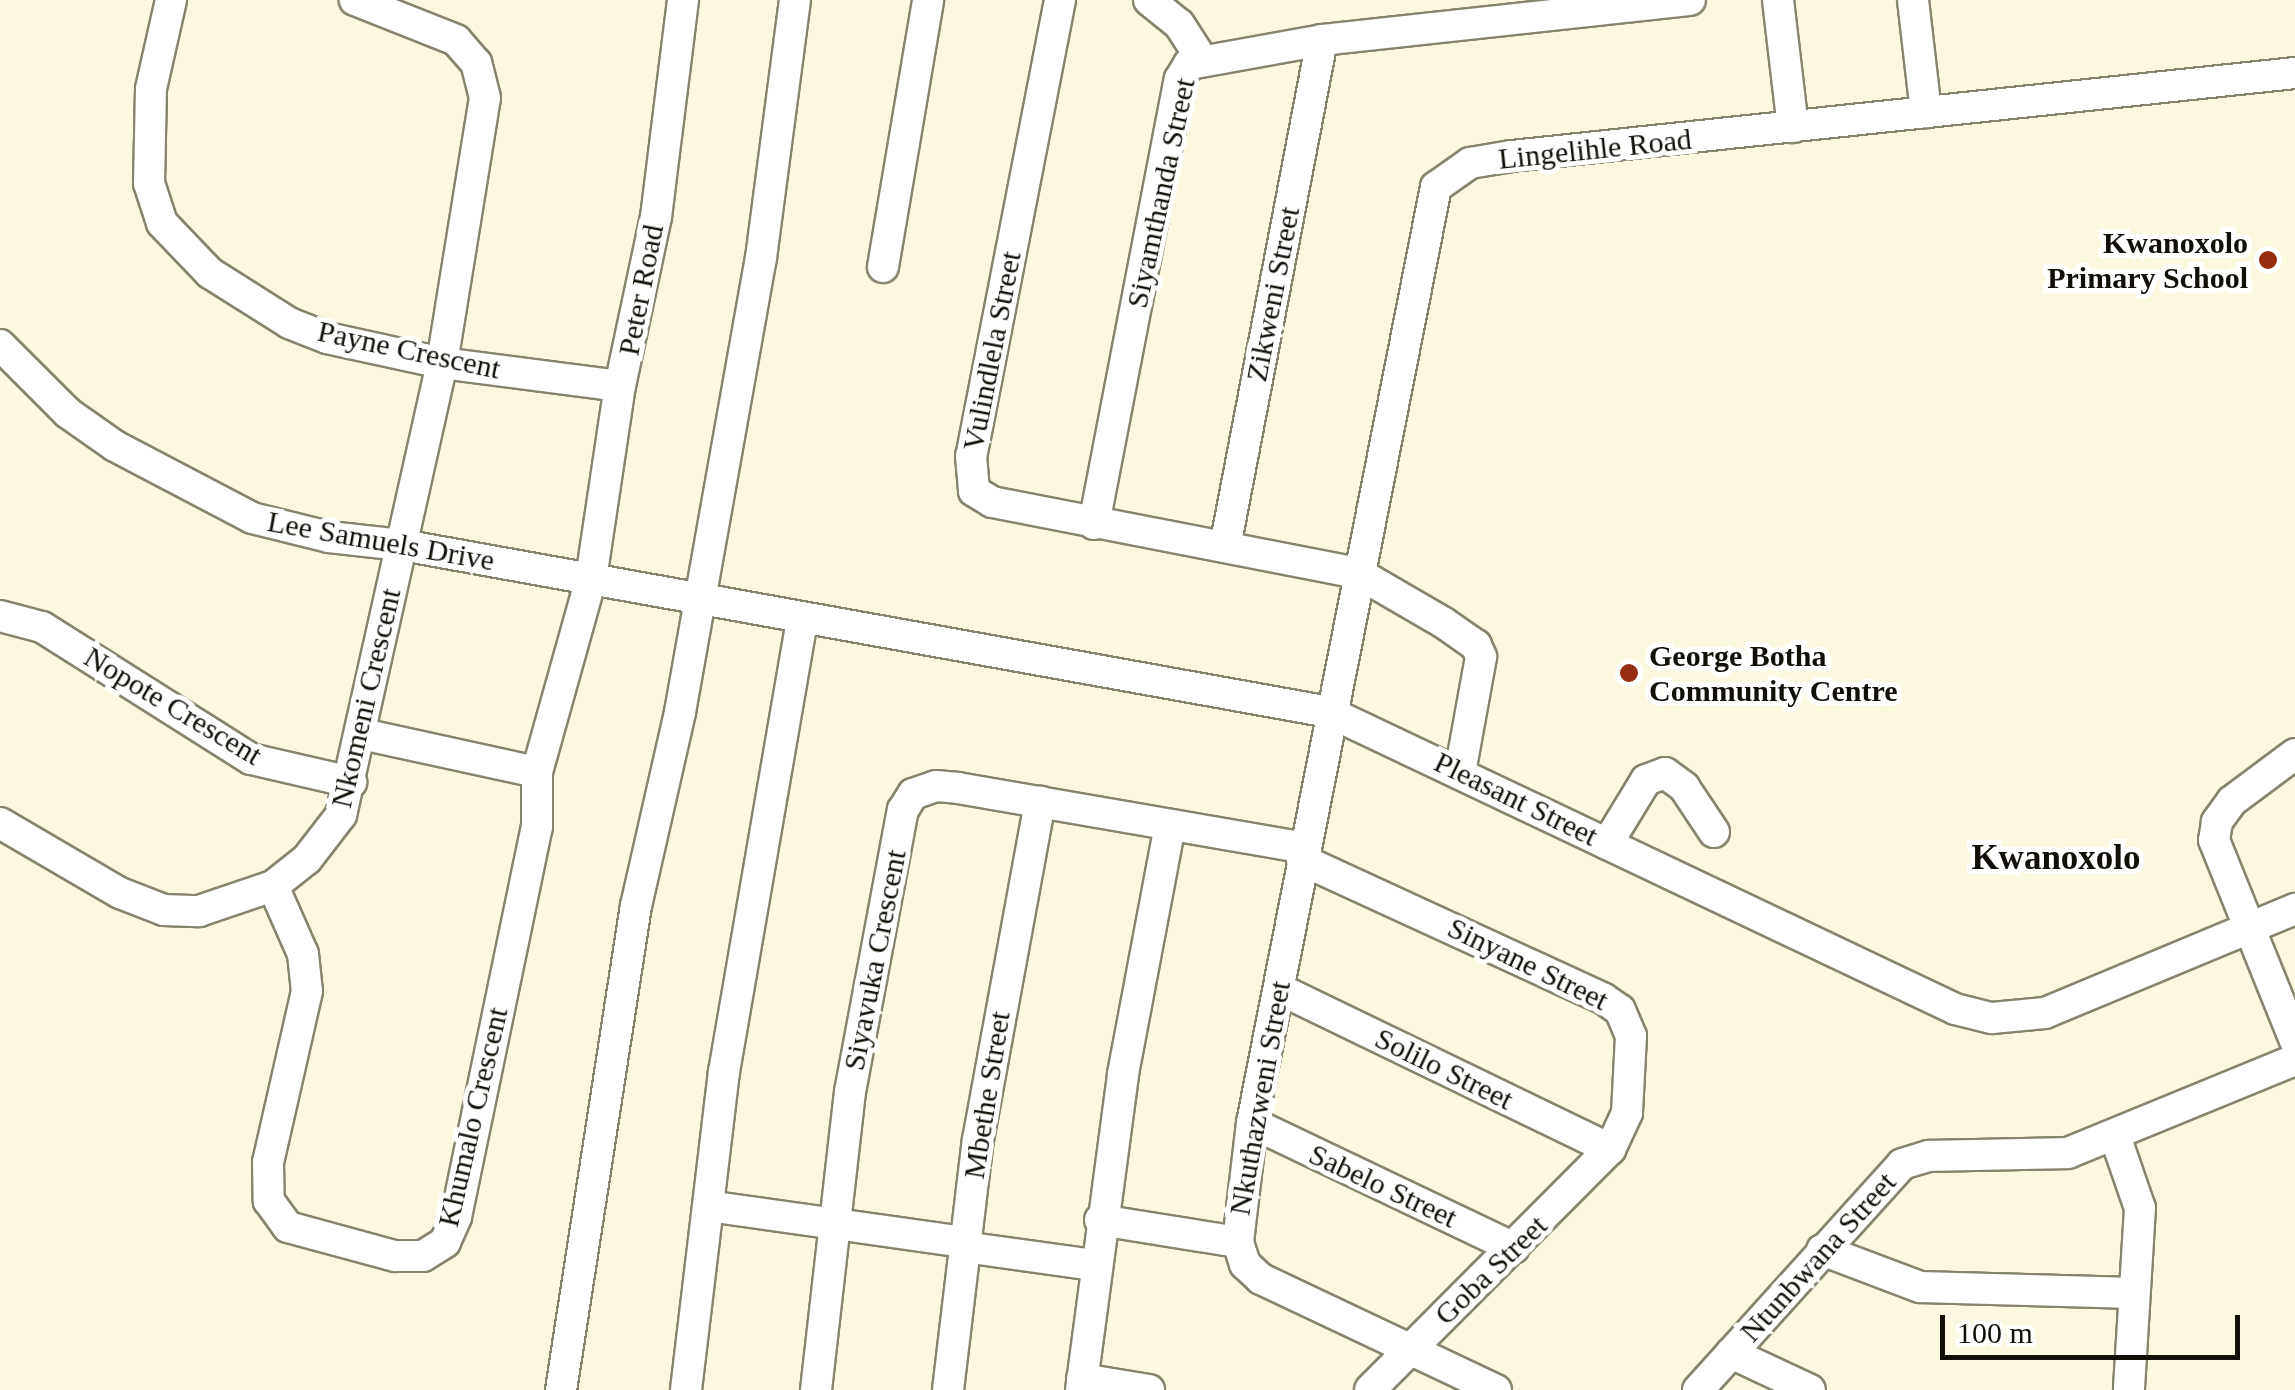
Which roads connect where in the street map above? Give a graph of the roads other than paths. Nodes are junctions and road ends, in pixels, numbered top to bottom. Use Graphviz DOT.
graph roads {
  1 [pos="171,0"];
  2 [pos="356,0"];
  3 [pos="684,0"];
  4 [pos="795,0"];
  5 [pos="928,0"];
  6 [pos="1060,0"];
  7 [pos="1149,0"];
  8 [pos="1690,0"];
  9 [pos="1778,0"];
  10 [pos="1913,0"];
  11 [pos="1322,40"];
  12 [pos="1201,58"];
  13 [pos="2295,73"];
  14 [pos="1926,112"];
  15 [pos="1793,127"];
  16 [pos="883,267"];
  17 [pos="0,345"];
  18 [pos="442,363"];
  19 [pos="620,386"];
  20 [pos="1094,524"];
  21 [pos="402,544"];
  22 [pos="1224,547"];
  23 [pos="1358,573"];
  24 [pos="591,579"];
  25 [pos="695,600"];
  26 [pos="0,616"];
  27 [pos="802,621"];
  28 [pos="1329,712"];
  29 [pos="362,734"];
  30 [pos="2295,754"];
  31 [pos="537,772"];
  32 [pos="1460,772"];
  33 [pos="352,782"];
  34 [pos="1040,802"];
  35 [pos="0,823"];
  36 [pos="1170,826"];
  37 [pos="1714,832"];
  38 [pos="1607,844"];
  39 [pos="1303,854"];
  40 [pos="274,886"];
  41 [pos="2295,909"];
  42 [pos="2249,929"];
  43 [pos="1279,989"];
  44 [pos="2295,1040"];
  45 [pos="2295,1060"];
  46 [pos="1252,1124"];
  47 [pos="2115,1136"];
  48 [pos="1610,1148"];
  49 [pos="708,1206"];
  50 [pos="1100,1220"];
  51 [pos="834,1225"];
  52 [pos="1238,1242"];
  53 [pos="964,1244"];
  54 [pos="1514,1248"];
  55 [pos="1822,1250"];
  56 [pos="1093,1266"];
  57 [pos="2134,1293"];
  58 [pos="1410,1349"];
  59 [pos="1732,1352"];
  60 [pos="1081,1384"];
  61 [pos="561,1390"];
  62 [pos="686,1390"];
  63 [pos="816,1390"];
  64 [pos="948,1390"];
  65 [pos="1149,1390"];
  66 [pos="1370,1390"];
  67 [pos="1496,1390"];
  68 [pos="1698,1390"];
  69 [pos="1810,1390"];
  70 [pos="2129,1390"];
  1 -- 18 [label="street, Payne Crescent"];
  2 -- 18 [label="street, Nkomeni Crescent"];
  3 -- 19 [label="street, Peter Road"];
  4 -- 25 [label="street"];
  5 -- 16 [label="street"];
  6 -- 20 [label="street, Vulindlela Street"];
  7 -- 12 [label="street"];
  8 -- 11 [label="street, Siyamthanda Street"];
  9 -- 15 [label="street"];
  10 -- 14 [label="street"];
  11 -- 12 [label="street, Siyamthanda Street"];
  11 -- 22 [label="street, Zikweni Street"];
  12 -- 20 [label="street, Siyamthanda Street"];
  13 -- 14 [label="street, Lingelihle Road"];
  14 -- 15 [label="street, Lingelihle Road"];
  15 -- 23 [label="street, Lingelihle Road"];
  17 -- 21 [label="street, Lee Samuels Drive"];
  18 -- 19 [label="street, Payne Crescent"];
  18 -- 21 [label="street, Nkomeni Crescent"];
  19 -- 24 [label="street, Peter Road"];
  20 -- 22 [label="street, Vulindlela Street"];
  21 -- 24 [label="street, Lee Samuels Drive"];
  21 -- 29 [label="street, Nkomeni Crescent"];
  22 -- 23 [label="street, Vulindlela Street"];
  23 -- 28 [label="street, Lingelihle Road"];
  23 -- 32 [label="street"];
  24 -- 25 [label="street, Lee Samuels Drive"];
  24 -- 31 [label="street, Khumalo Crescent"];
  25 -- 27 [label="street, Pleasant Street"];
  25 -- 61 [label="street"];
  26 -- 33 [label="street, Nopote Crescent"];
  27 -- 28 [label="street, Pleasant Street"];
  27 -- 49 [label="street"];
  28 -- 32 [label="street, Pleasant Street"];
  28 -- 39 [label="street, Nkuthazweni Street"];
  29 -- 31 [label="street"];
  29 -- 33 [label="street, Nkomeni Crescent"];
  30 -- 42 [label="street"];
  31 -- 40 [label="street, Khumalo Crescent"];
  32 -- 38 [label="street, Pleasant Street"];
  33 -- 40 [label="street, Nkomeni Crescent"];
  34 -- 36 [label="street, Siyavuka Crescent"];
  34 -- 51 [label="street, Siyavuka Crescent"];
  34 -- 53 [label="street, Mbethe Street"];
  35 -- 40 [label="street, Nkomeni Crescent"];
  36 -- 39 [label="street, Siyavuka Crescent"];
  36 -- 50 [label="street"];
  37 -- 38 [label="street"];
  38 -- 42 [label="street, Pleasant Street"];
  39 -- 43 [label="street, Nkuthazweni Street"];
  39 -- 48 [label="street, Sinyane Street"];
  41 -- 42 [label="street, Pleasant Street"];
  42 -- 44 [label="street"];
  43 -- 46 [label="street, Nkuthazweni Street"];
  43 -- 48 [label="street, Solilo Street"];
  45 -- 47 [label="street, Ntunbwana Street"];
  46 -- 52 [label="street, Nkuthazweni Street"];
  46 -- 54 [label="street, Sabelo Street"];
  47 -- 55 [label="street, Ntunbwana Street"];
  47 -- 57 [label="street"];
  48 -- 54 [label="street, Goba Street"];
  49 -- 51 [label="street"];
  49 -- 62 [label="street"];
  50 -- 52 [label="street"];
  50 -- 56 [label="street"];
  51 -- 53 [label="street"];
  51 -- 63 [label="street, Siyavuka Crescent"];
  52 -- 58 [label="street, Nkuthazweni Street"];
  53 -- 56 [label="street"];
  53 -- 64 [label="street, Mbethe Street"];
  54 -- 58 [label="street, Goba Street"];
  55 -- 57 [label="street"];
  55 -- 59 [label="street, Ntunbwana Street"];
  56 -- 60 [label="street"];
  57 -- 70 [label="street"];
  58 -- 66 [label="street, Goba Street"];
  58 -- 67 [label="street, Nkuthazweni Street"];
  59 -- 68 [label="street, Ntunbwana Street"];
  59 -- 69 [label="street"];
  60 -- 65 [label="street"];
}
